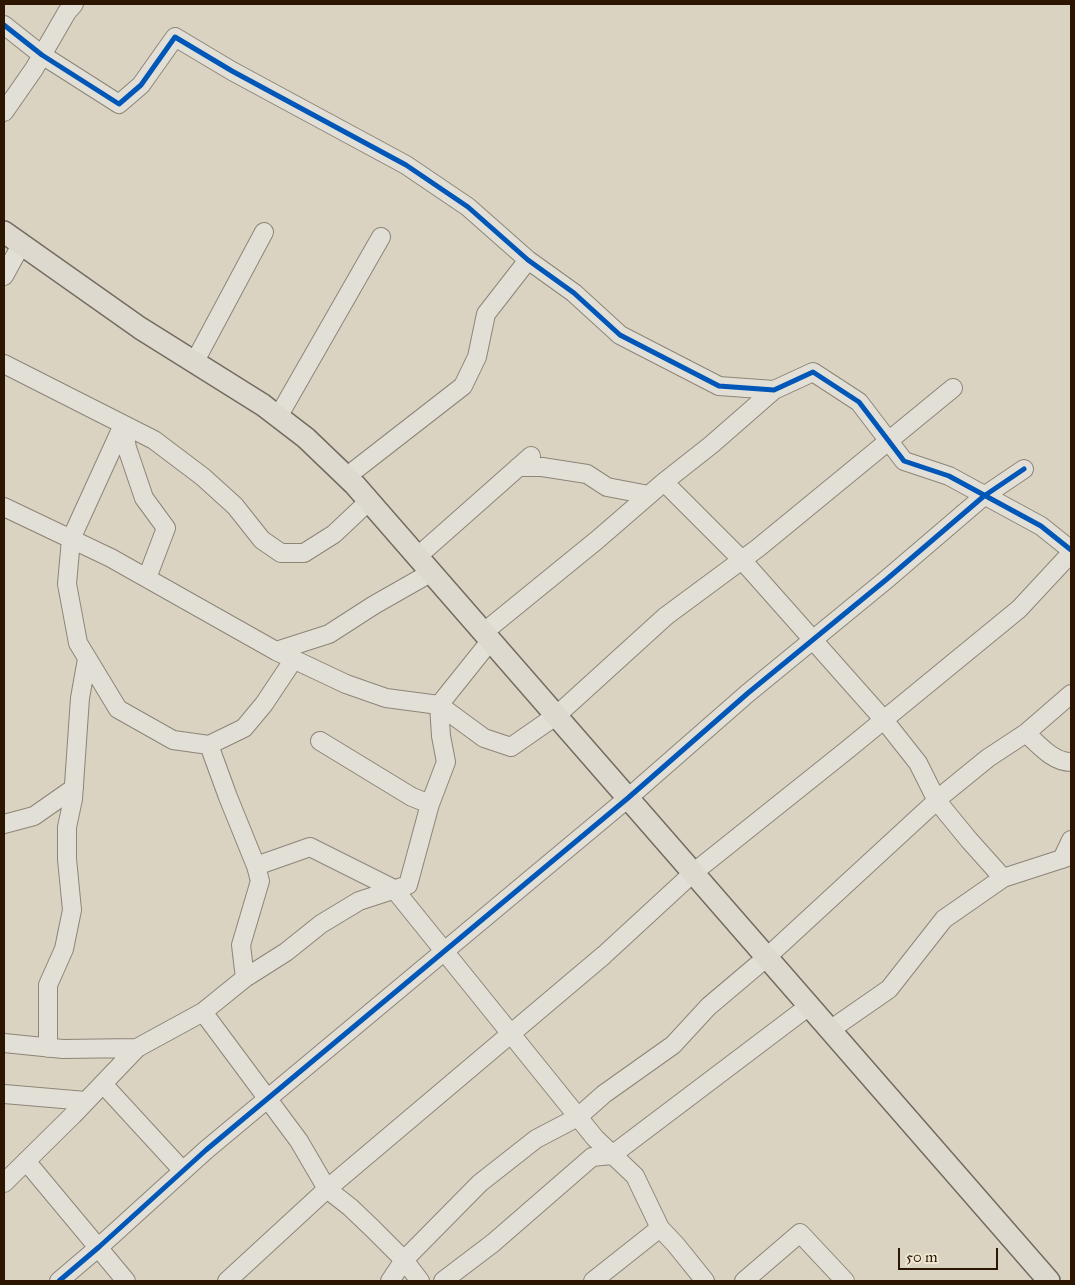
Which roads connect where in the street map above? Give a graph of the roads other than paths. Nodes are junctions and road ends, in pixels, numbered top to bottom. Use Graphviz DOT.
graph roads {
  1 [pos="74,4"];
  2 [pos="4,25"];
  3 [pos="42,54"];
  4 [pos="4,112"];
  5 [pos="4,232"];
  6 [pos="264,232"];
  7 [pos="381,237"];
  8 [pos="21,245"];
  9 [pos="528,260"];
  10 [pos="4,276"];
  11 [pos="194,363"];
  12 [pos="4,364"];
  13 [pos="952,388"];
  14 [pos="774,390"];
  15 [pos="278,417"];
  16 [pos="123,424"];
  17 [pos="888,441"];
  18 [pos="1024,469"];
  19 [pos="346,477"];
  20 [pos="664,482"];
  21 [pos="649,495"];
  22 [pos="984,496"];
  23 [pos="369,501"];
  24 [pos="4,508"];
  25 [pos="71,539"];
  26 [pos="1071,552"];
  27 [pos="418,556"];
  28 [pos="742,560"];
  29 [pos="432,572"];
  30 [pos="147,578"];
  31 [pos="487,636"];
  32 [pos="812,641"];
  33 [pos="276,651"];
  34 [pos="87,659"];
  35 [pos="294,659"];
  36 [pos="1071,694"];
  37 [pos="439,705"];
  38 [pos="557,715"];
  39 [pos="884,720"];
  40 [pos="1026,733"];
  41 [pos="320,741"];
  42 [pos="209,745"];
  43 [pos="1071,762"];
  44 [pos="74,788"];
  45 [pos="628,798"];
  46 [pos="937,800"];
  47 [pos="430,804"];
  48 [pos="4,824"];
  49 [pos="1071,840"];
  50 [pos="1066,858"];
  51 [pos="256,866"];
  52 [pos="693,873"];
  53 [pos="1004,878"];
  54 [pos="394,889"];
  55 [pos="444,952"];
  56 [pos="767,957"];
  57 [pos="245,978"];
  58 [pos="809,1006"];
  59 [pos="203,1012"];
  60 [pos="830,1030"];
  61 [pos="510,1032"];
  62 [pos="4,1043"];
  63 [pos="48,1048"];
  64 [pos="137,1048"];
  65 [pos="103,1084"];
  66 [pos="4,1094"];
  67 [pos="267,1099"];
  68 [pos="86,1102"];
  69 [pos="578,1116"];
  70 [pos="612,1155"];
  71 [pos="26,1162"];
  72 [pos="183,1170"];
  73 [pos="4,1183"];
  74 [pos="327,1189"];
  75 [pos="660,1228"];
  76 [pos="98,1248"];
  77 [pos="404,1260"];
  78 [pos="59,1281"];
  79 [pos="126,1281"];
  80 [pos="227,1281"];
  81 [pos="390,1281"];
  82 [pos="420,1281"];
  83 [pos="443,1281"];
  84 [pos="593,1281"];
  85 [pos="705,1281"];
  86 [pos="744,1281"];
  87 [pos="845,1281"];
  88 [pos="1049,1281"];
  1 -- 3 [label="street"];
  2 -- 3 [label="street"];
  3 -- 4 [label="street"];
  3 -- 9 [label="street"];
  5 -- 8 [label="main road"];
  6 -- 11 [label="street"];
  7 -- 15 [label="street"];
  8 -- 10 [label="street"];
  8 -- 11 [label="main road"];
  9 -- 14 [label="street"];
  9 -- 19 [label="street"];
  11 -- 15 [label="main road"];
  12 -- 16 [label="street"];
  13 -- 17 [label="street"];
  14 -- 17 [label="street"];
  14 -- 20 [label="street"];
  15 -- 19 [label="main road"];
  16 -- 23 [label="street"];
  16 -- 25 [label="street"];
  16 -- 30 [label="street"];
  17 -- 22 [label="street"];
  17 -- 28 [label="street"];
  18 -- 22 [label="street"];
  19 -- 23 [label="main road"];
  20 -- 21 [label="street"];
  20 -- 28 [label="street"];
  21 -- 27 [label="street"];
  21 -- 31 [label="street"];
  22 -- 26 [label="street"];
  22 -- 32 [label="street"];
  23 -- 27 [label="main road"];
  24 -- 25 [label="street"];
  25 -- 30 [label="street"];
  25 -- 34 [label="street"];
  26 -- 39 [label="street"];
  27 -- 29 [label="main road"];
  28 -- 32 [label="street"];
  28 -- 38 [label="street"];
  29 -- 31 [label="main road"];
  29 -- 33 [label="street"];
  30 -- 33 [label="street"];
  31 -- 37 [label="street"];
  31 -- 38 [label="main road"];
  32 -- 39 [label="street"];
  32 -- 45 [label="street"];
  33 -- 35 [label="street"];
  34 -- 42 [label="street"];
  34 -- 44 [label="street"];
  35 -- 37 [label="street"];
  35 -- 42 [label="street"];
  36 -- 40 [label="street"];
  37 -- 38 [label="street"];
  37 -- 47 [label="street"];
  38 -- 45 [label="main road"];
  39 -- 46 [label="street"];
  39 -- 52 [label="street"];
  40 -- 43 [label="street"];
  40 -- 46 [label="street"];
  41 -- 47 [label="street"];
  42 -- 51 [label="street"];
  44 -- 48 [label="street"];
  44 -- 63 [label="street"];
  45 -- 52 [label="main road"];
  45 -- 55 [label="street"];
  46 -- 53 [label="street"];
  46 -- 56 [label="street"];
  47 -- 54 [label="street"];
  49 -- 50 [label="street"];
  50 -- 53 [label="street"];
  51 -- 54 [label="street"];
  51 -- 57 [label="street"];
  52 -- 56 [label="main road"];
  52 -- 61 [label="street"];
  53 -- 60 [label="street"];
  54 -- 55 [label="street"];
  54 -- 57 [label="street"];
  55 -- 61 [label="street"];
  55 -- 67 [label="street"];
  56 -- 58 [label="main road"];
  56 -- 69 [label="street"];
  57 -- 59 [label="street"];
  58 -- 60 [label="main road"];
  58 -- 70 [label="street"];
  59 -- 64 [label="street"];
  59 -- 67 [label="street"];
  60 -- 88 [label="main road"];
  61 -- 69 [label="street"];
  61 -- 74 [label="street"];
  62 -- 63 [label="street"];
  63 -- 64 [label="street"];
  64 -- 65 [label="street"];
  65 -- 68 [label="street"];
  65 -- 72 [label="street"];
  66 -- 68 [label="street"];
  67 -- 72 [label="street"];
  67 -- 74 [label="street"];
  68 -- 71 [label="street"];
  69 -- 70 [label="street"];
  69 -- 77 [label="street"];
  70 -- 75 [label="street"];
  70 -- 83 [label="street"];
  71 -- 73 [label="street"];
  71 -- 76 [label="street"];
  72 -- 76 [label="street"];
  74 -- 77 [label="street"];
  74 -- 80 [label="street"];
  75 -- 84 [label="street"];
  75 -- 85 [label="street"];
  76 -- 78 [label="street"];
  76 -- 79 [label="street"];
  77 -- 81 [label="street"];
  77 -- 82 [label="street"];
  86 -- 87 [label="street"];
}
